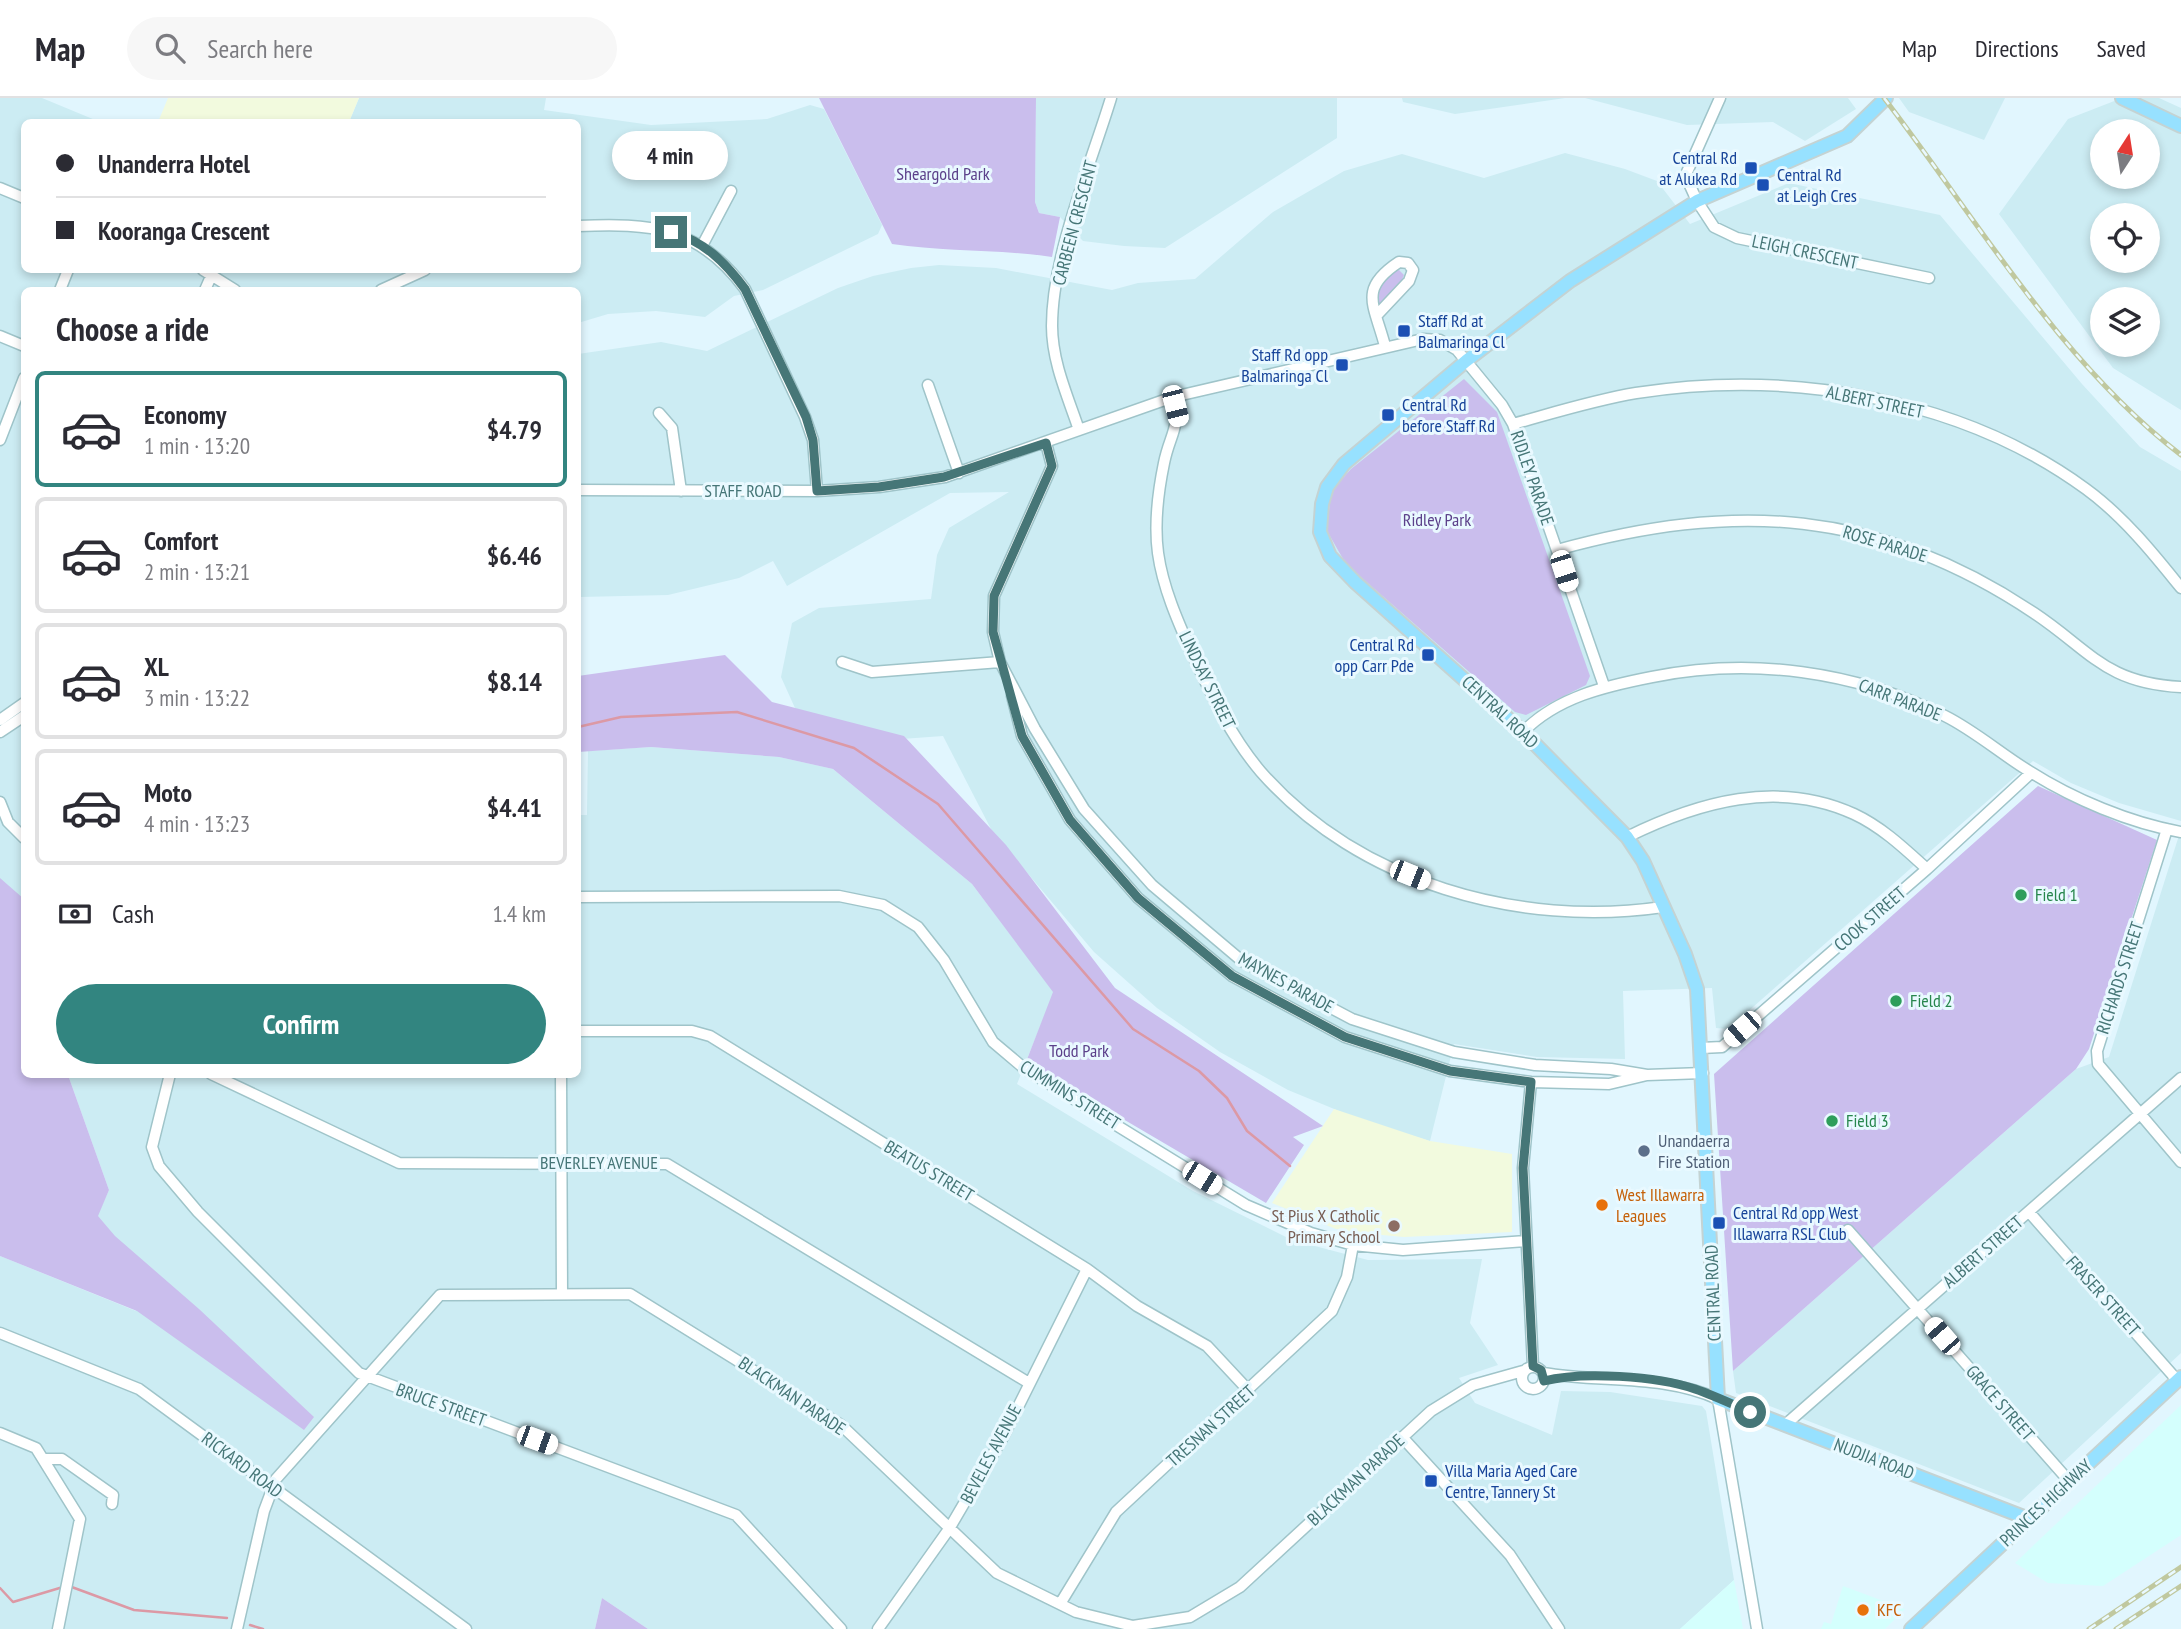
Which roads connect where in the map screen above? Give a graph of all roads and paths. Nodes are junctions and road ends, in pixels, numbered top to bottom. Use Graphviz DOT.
graph roads {
  1 [pos="1111,98"];
  2 [pos="1720,98"];
  3 [pos="1885,98"];
  4 [pos="2122,98"];
  5 [pos="2181,126"];
  6 [pos="0,188"];
  7 [pos="732,191"];
  8 [pos="21,197"];
  9 [pos="1697,201"];
  10 [pos="581,226"];
  11 [pos="703,244"];
  12 [pos="209,273"];
  13 [pos="419,273"];
  14 [pos="1929,278"];
  15 [pos="230,287"];
  16 [pos="388,287"];
  17 [pos="1377,315"];
  18 [pos="0,337"];
  19 [pos="21,345"];
  20 [pos="1385,346"];
  21 [pos="1466,361"];
  22 [pos="928,385"];
  23 [pos="21,387"];
  24 [pos="1173,397"];
  25 [pos="659,413"];
  26 [pos="1513,425"];
  27 [pos="1079,430"];
  28 [pos="0,440"];
  29 [pos="1046,443"];
  30 [pos="959,473"];
  31 [pos="581,490"];
  32 [pos="681,491"];
  33 [pos="817,491"];
  34 [pos="1557,550"];
  35 [pos="2181,588"];
  36 [pos="842,662"];
  37 [pos="1000,662"];
  38 [pos="1007,679"];
  39 [pos="1604,686"];
  40 [pos="2181,687"];
  41 [pos="21,704"];
  42 [pos="21,718"];
  43 [pos="0,720"];
  44 [pos="0,732"];
  45 [pos="1523,732"];
  46 [pos="2031,773"];
  47 [pos="0,802"];
  48 [pos="2167,829"];
  49 [pos="2181,832"];
  50 [pos="21,835"];
  51 [pos="1627,837"];
  52 [pos="1927,869"];
  53 [pos="581,897"];
  54 [pos="1663,907"];
  55 [pos="581,1031"];
  56 [pos="1701,1048"];
  57 [pos="1703,1073"];
  58 [pos="1647,1075"];
  59 [pos="169,1078"];
  60 [pos="219,1078"];
  61 [pos="561,1078"];
  62 [pos="2181,1078"];
  63 [pos="1531,1082"];
  64 [pos="2140,1115"];
  65 [pos="561,1162"];
  66 [pos="2181,1162"];
  67 [pos="2029,1212"];
  68 [pos="1848,1230"];
  69 [pos="1525,1241"];
  70 [pos="1353,1245"];
  71 [pos="1087,1269"];
  72 [pos="562,1294"];
  73 [pos="1918,1308"];
  74 [pos="0,1333"];
  75 [pos="1526,1373"];
  76 [pos="365,1376"];
  77 [pos="1543,1377"];
  78 [pos="2179,1378"];
  79 [pos="1029,1382"];
  80 [pos="1249,1391"];
  81 [pos="1718,1399"];
  82 [pos="1785,1425"];
  83 [pos="0,1433"];
  84 [pos="1402,1437"];
  85 [pos="44,1460"];
  86 [pos="2069,1482"];
  87 [pos="272,1487"];
  88 [pos="113,1504"];
  89 [pos="2029,1519"];
  90 [pos="949,1530"];
  91 [pos="1060,1604"];
  92 [pos="58,1629"];
  93 [pos="237,1629"];
  94 [pos="466,1629"];
  95 [pos="841,1629"];
  96 [pos="878,1629"];
  97 [pos="1559,1629"];
  98 [pos="1757,1629"];
  99 [pos="1911,1629"];
  1 -- 27 [label="street, CARBEEN CRESCENT"];
  2 -- 9 [label="street"];
  3 -- 9 [label="main road, CENTRAL ROAD"];
  4 -- 5 [label="main road"];
  6 -- 8 [label="street"];
  7 -- 11 [label="street"];
  9 -- 14 [label="street, LEIGH CRESCENT"];
  9 -- 21 [label="main road, CENTRAL ROAD"];
  10 -- 11 [label="street"];
  11 -- 33 [label="street"];
  12 -- 15 [label="street"];
  13 -- 16 [label="street"];
  17 -- 17 [label="street"];
  17 -- 20 [label="street"];
  18 -- 19 [label="street"];
  20 -- 21 [label="street, STAFF ROAD"];
  20 -- 24 [label="street, STAFF ROAD"];
  21 -- 26 [label="street, RIDLEY PARADE"];
  21 -- 45 [label="main road, CENTRAL ROAD"];
  22 -- 30 [label="street"];
  23 -- 28 [label="street"];
  24 -- 27 [label="street, STAFF ROAD"];
  24 -- 54 [label="street, LINDSAY STREET"];
  25 -- 32 [label="street"];
  26 -- 34 [label="street, RIDLEY PARADE"];
  26 -- 35 [label="street, ALBERT STREET"];
  27 -- 29 [label="street, STAFF ROAD"];
  29 -- 30 [label="street, STAFF ROAD"];
  29 -- 37 [label="street, MAYNES PARADE"];
  30 -- 33 [label="street, STAFF ROAD"];
  31 -- 32 [label="street, STAFF ROAD"];
  32 -- 33 [label="street, STAFF ROAD"];
  34 -- 39 [label="street, RIDLEY PARADE"];
  34 -- 40 [label="street, ROSE PARADE"];
  36 -- 37 [label="street"];
  37 -- 38 [label="street, MAYNES PARADE"];
  38 -- 58 [label="street, MAYNES PARADE"];
  38 -- 63 [label="street, MAYNES PARADE"];
  39 -- 45 [label="street, CARR PARADE"];
  39 -- 46 [label="street, CARR PARADE"];
  41 -- 43 [label="street"];
  42 -- 44 [label="street"];
  45 -- 51 [label="main road, CENTRAL ROAD"];
  46 -- 48 [label="street, CARR PARADE"];
  46 -- 52 [label="street, COOK STREET"];
  47 -- 50 [label="street"];
  48 -- 49 [label="street, CARR PARADE"];
  48 -- 64 [label="street, RICHARDS STREET"];
  51 -- 52 [label="street"];
  51 -- 54 [label="main road, CENTRAL ROAD"];
  52 -- 56 [label="street, COOK STREET"];
  53 -- 70 [label="street, CUMMINS STREET"];
  54 -- 56 [label="main road, CENTRAL ROAD"];
  55 -- 71 [label="street, BEATUS STREET"];
  56 -- 57 [label="main road, CENTRAL ROAD"];
  57 -- 58 [label="street, MAYNES PARADE"];
  57 -- 81 [label="main road, CENTRAL ROAD"];
  58 -- 63 [label="street, MAYNES PARADE"];
  59 -- 76 [label="street, BRUCE STREET"];
  60 -- 65 [label="street, BEVERLEY AVENUE"];
  61 -- 65 [label="street"];
  62 -- 64 [label="street, ALBERT STREET"];
  63 -- 69 [label="street"];
  64 -- 66 [label="street, RICHARDS STREET"];
  64 -- 67 [label="street, ALBERT STREET"];
  65 -- 72 [label="street"];
  65 -- 79 [label="street, BEVERLEY AVENUE"];
  67 -- 73 [label="street, ALBERT STREET"];
  67 -- 78 [label="street, FRASER STREET"];
  68 -- 73 [label="street, GRACE STREET"];
  69 -- 70 [label="street, CUMMINS STREET"];
  69 -- 75 [label="street"];
  70 -- 80 [label="street, TRESNAN STREET"];
  71 -- 79 [label="street, BEVELES AVENUE"];
  71 -- 80 [label="street, BEATUS STREET"];
  72 -- 76 [label="street, BLACKMAN PARADE"];
  72 -- 90 [label="street, BLACKMAN PARADE"];
  73 -- 82 [label="street, ALBERT STREET"];
  73 -- 86 [label="street, GRACE STREET"];
  74 -- 87 [label="street, RICKARD ROAD"];
  75 -- 77 [label="street"];
  75 -- 77 [label="street, BLACKMAN PARADE"];
  75 -- 84 [label="street, BLACKMAN PARADE"];
  76 -- 87 [label="street, BLACKMAN PARADE"];
  76 -- 95 [label="street, BRUCE STREET"];
  77 -- 81 [label="street"];
  78 -- 86 [label="main road, PRINCES HIGHWAY"];
  79 -- 90 [label="street, BEVELES AVENUE"];
  80 -- 91 [label="street, TRESNAN STREET"];
  81 -- 82 [label="main road, NUDJIA ROAD"];
  81 -- 98 [label="street, CENTRAL ROAD"];
  82 -- 89 [label="main road, NUDJIA ROAD"];
  83 -- 85 [label="street"];
  84 -- 91 [label="street, BLACKMAN PARADE"];
  84 -- 97 [label="street"];
  85 -- 88 [label="street"];
  85 -- 92 [label="street"];
  86 -- 89 [label="main road, PRINCES HIGHWAY"];
  87 -- 93 [label="street, BLACKMAN PARADE"];
  87 -- 94 [label="street, RICKARD ROAD"];
  89 -- 99 [label="main road, PRINCES HIGHWAY"];
  90 -- 91 [label="street, BLACKMAN PARADE"];
  90 -- 96 [label="street, BEVELES AVENUE"];
}
